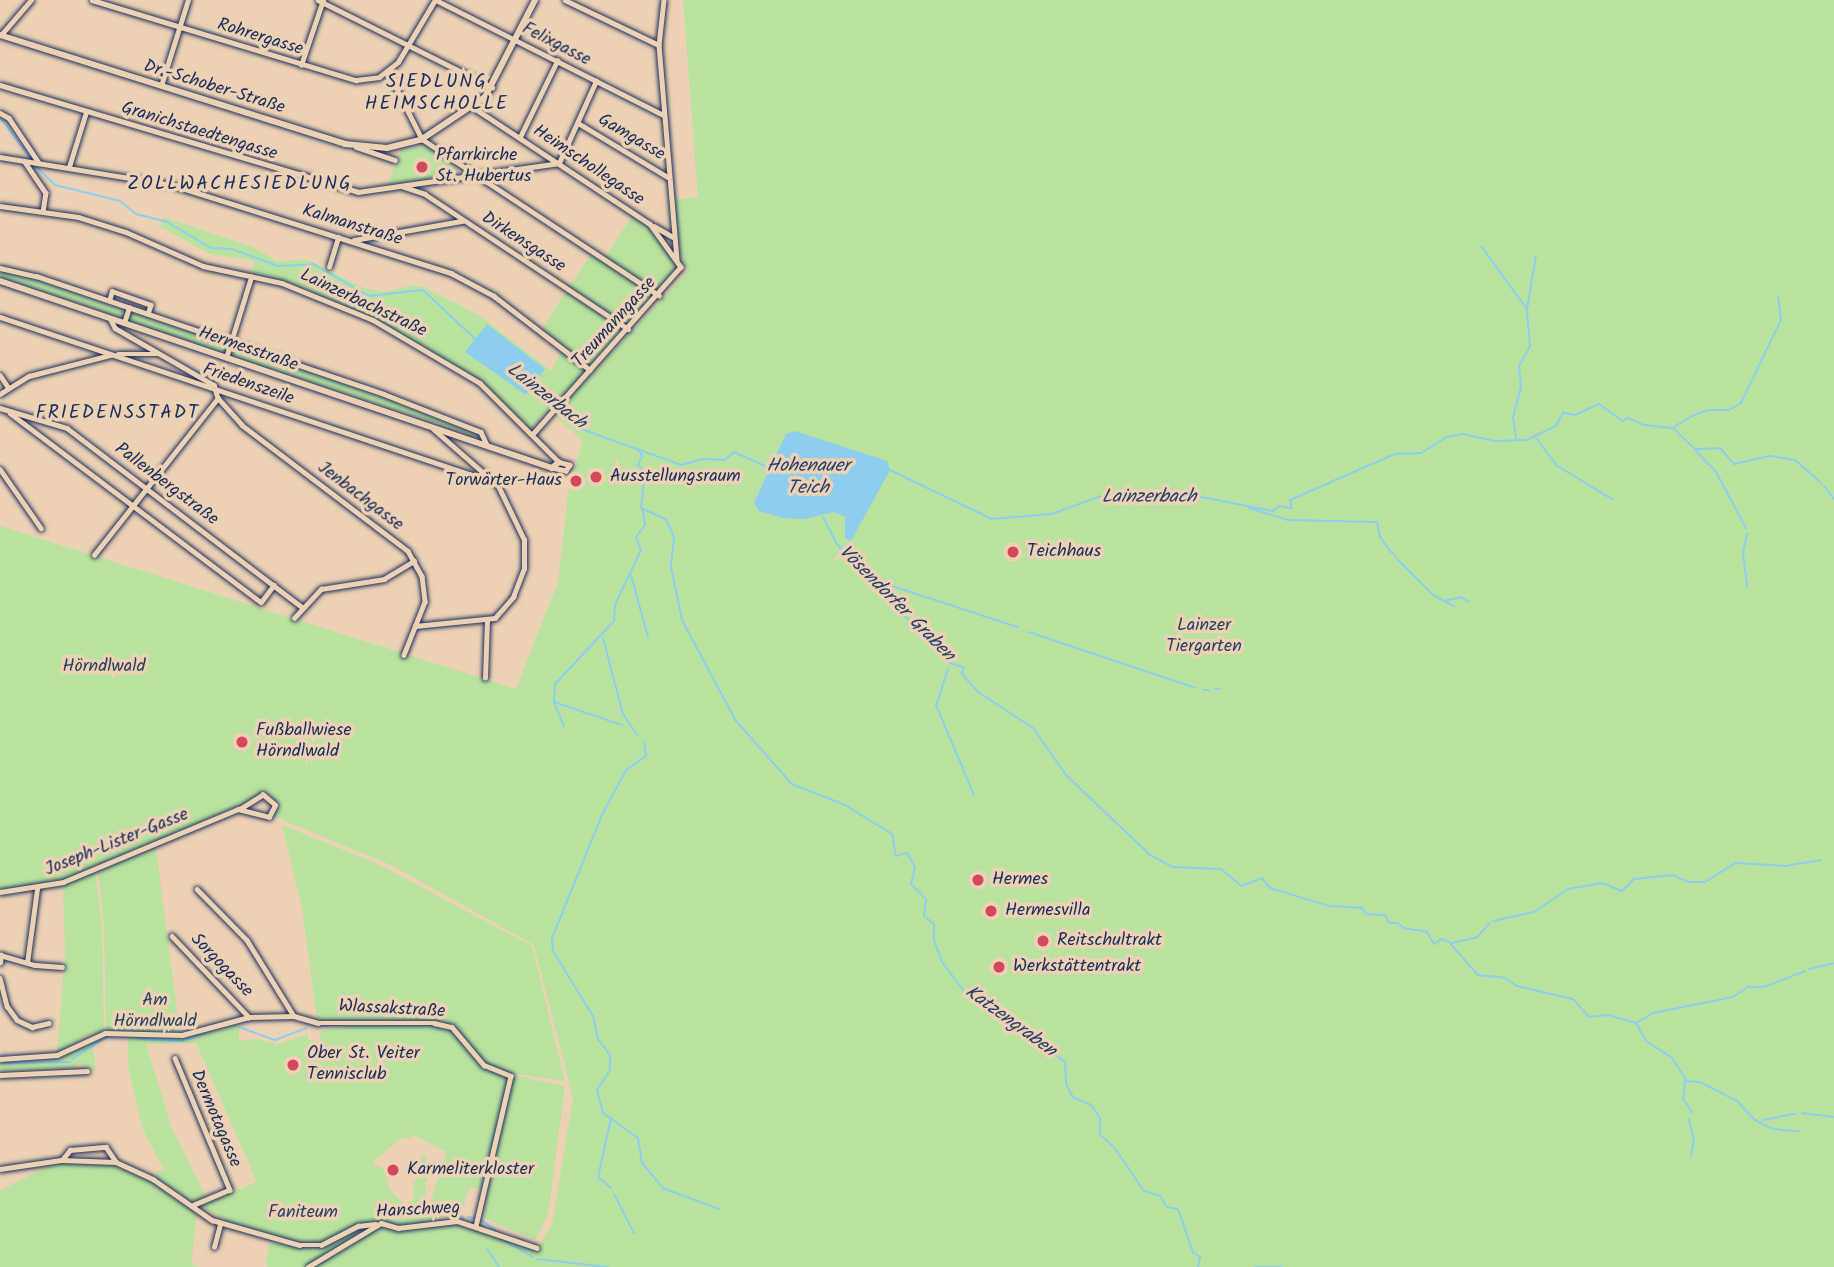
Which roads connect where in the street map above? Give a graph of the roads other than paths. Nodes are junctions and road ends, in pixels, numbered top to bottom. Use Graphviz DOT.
graph roads {
  1 [pos="31,0"];
  2 [pos="92,0"];
  3 [pos="188,0"];
  4 [pos="435,0"];
  5 [pos="535,0"];
  6 [pos="565,0"];
  7 [pos="664,0"];
  8 [pos="321,1"];
  9 [pos="179,28"];
  10 [pos="0,35"];
  11 [pos="516,41"];
  12 [pos="408,45"];
  13 [pos="659,46"];
  14 [pos="557,61"];
  15 [pos="301,65"];
  16 [pos="388,71"];
  17 [pos="596,82"];
  18 [pos="0,85"];
  19 [pos="161,86"];
  20 [pos="493,88"];
  21 [pos="474,108"];
  22 [pos="86,112"];
  23 [pos="0,113"];
  24 [pos="664,115"];
  25 [pos="578,122"];
  26 [pos="520,137"];
  27 [pos="422,139"];
  28 [pos="345,144"];
  29 [pos="0,157"];
  30 [pos="396,160"];
  31 [pos="28,162"];
  32 [pos="38,163"];
  33 [pos="559,163"];
  34 [pos="69,167"];
  35 [pos="477,175"];
  36 [pos="669,177"];
  37 [pos="400,186"];
  38 [pos="0,206"];
  39 [pos="43,211"];
  40 [pos="463,220"];
  41 [pos="650,224"];
  42 [pos="338,237"];
  43 [pos="674,238"];
  44 [pos="353,240"];
  45 [pos="677,260"];
  46 [pos="329,267"];
  47 [pos="0,268"];
  48 [pos="251,277"];
  49 [pos="0,281"];
  50 [pos="659,295"];
  51 [pos="109,301"];
  52 [pos="129,308"];
  53 [pos="148,314"];
  54 [pos="0,317"];
  55 [pos="110,318"];
  56 [pos="124,323"];
  57 [pos="628,329"];
  58 [pos="229,342"];
  59 [pos="159,353"];
  60 [pos="113,354"];
  61 [pos="226,358"];
  62 [pos="590,370"];
  63 [pos="0,375"];
  64 [pos="8,387"];
  65 [pos="216,389"];
  66 [pos="0,394"];
  67 [pos="218,398"];
  68 [pos="3,409"];
  69 [pos="433,428"];
  70 [pos="532,432"];
  71 [pos="487,446"];
  72 [pos="559,462"];
  73 [pos="552,468"];
  74 [pos="0,469"];
  75 [pos="487,476"];
  76 [pos="149,488"];
  77 [pos="134,507"];
  78 [pos="41,528"];
  79 [pos="94,555"];
  80 [pos="414,561"];
  81 [pos="274,586"];
  82 [pos="303,608"];
  83 [pos="295,618"];
  84 [pos="487,621"];
  85 [pos="415,626"];
  86 [pos="404,655"];
  87 [pos="485,678"];
  88 [pos="241,809"];
  89 [pos="37,889"];
  90 [pos="197,889"];
  91 [pos="0,892"];
  92 [pos="172,936"];
  93 [pos="1,955"];
  94 [pos="0,963"];
  95 [pos="27,963"];
  96 [pos="62,967"];
  97 [pos="0,978"];
  98 [pos="294,1016"];
  99 [pos="249,1017"];
  100 [pos="48,1023"];
  101 [pos="175,1058"];
  102 [pos="0,1059"];
  103 [pos="87,1071"];
  104 [pos="0,1075"];
  105 [pos="62,1160"];
  106 [pos="117,1162"];
  107 [pos="0,1169"];
  108 [pos="192,1206"];
  109 [pos="220,1224"];
  110 [pos="375,1224"];
  111 [pos="476,1226"];
  112 [pos="214,1247"];
  113 [pos="537,1248"];
  114 [pos="308,1267"];
  1 -- 10 [label="street"];
  2 -- 9 [label="street, Rohrergasse"];
  3 -- 9 [label="street"];
  4 -- 11 [label="street, Felixgasse"];
  4 -- 12 [label="street"];
  5 -- 11 [label="street, Dr.-Schober-Straße"];
  6 -- 13 [label="street"];
  7 -- 13 [label="street"];
  8 -- 12 [label="street"];
  8 -- 15 [label="street"];
  9 -- 15 [label="street, Rohrergasse"];
  9 -- 19 [label="street"];
  10 -- 19 [label="street, Dr.-Schober-Straße"];
  11 -- 14 [label="street, Felixgasse"];
  11 -- 20 [label="street, Dr.-Schober-Straße"];
  12 -- 16 [label="street"];
  12 -- 20 [label="street"];
  13 -- 24 [label="street"];
  14 -- 17 [label="street, Felixgasse"];
  14 -- 26 [label="street"];
  15 -- 16 [label="street, Rohrergasse"];
  16 -- 27 [label="street"];
  17 -- 24 [label="street, Felixgasse"];
  17 -- 25 [label="street"];
  18 -- 22 [label="street, Granichstaedtengasse"];
  19 -- 28 [label="street, Dr.-Schober-Straße"];
  20 -- 21 [label="street, Dr.-Schober-Straße"];
  21 -- 26 [label="street, Heimschollegasse"];
  21 -- 27 [label="street, Dr.-Schober-Straße"];
  22 -- 34 [label="street"];
  22 -- 37 [label="street, Granichstaedtengasse"];
  23 -- 32 [label="street"];
  24 -- 36 [label="street"];
  25 -- 33 [label="street"];
  25 -- 36 [label="street, Gamgasse"];
  26 -- 33 [label="street, Heimschollegasse"];
  27 -- 28 [label="street, Dr.-Schober-Straße"];
  27 -- 35 [label="street"];
  28 -- 30 [label="street"];
  29 -- 31 [label="street"];
  31 -- 32 [label="street, Kalmanstraße"];
  31 -- 39 [label="street"];
  32 -- 34 [label="street, Kalmanstraße"];
  33 -- 35 [label="street, Granichstaedtengasse"];
  33 -- 41 [label="street, Heimschollegasse"];
  34 -- 42 [label="street, Kalmanstraße"];
  35 -- 37 [label="street, Granichstaedtengasse"];
  35 -- 50 [label="street"];
  36 -- 43 [label="street"];
  37 -- 40 [label="street, Dirkensgasse"];
  38 -- 39 [label="street, Lainzerbachstraße"];
  39 -- 48 [label="street, Lainzerbachstraße"];
  40 -- 44 [label="street"];
  40 -- 57 [label="street, Dirkensgasse"];
  41 -- 43 [label="street"];
  41 -- 45 [label="street, Heimschollegasse"];
  42 -- 44 [label="street, Kalmanstraße"];
  42 -- 46 [label="street"];
  43 -- 45 [label="street"];
  44 -- 62 [label="street, Kalmanstraße"];
  45 -- 50 [label="street, Treumanngasse"];
  47 -- 51 [label="street, Hermesstraße"];
  48 -- 58 [label="street"];
  48 -- 70 [label="street, Lainzerbachstraße"];
  49 -- 55 [label="street, Hermesstraße"];
  50 -- 57 [label="street, Treumanngasse"];
  51 -- 52 [label="street, Hermesstraße"];
  51 -- 53 [label="street, Hermesstraße"];
  52 -- 53 [label="street, Hermesstraße"];
  52 -- 56 [label="street"];
  53 -- 58 [label="street, Hermesstraße"];
  54 -- 60 [label="street, Friedenszeile"];
  55 -- 56 [label="street, Hermesstraße"];
  55 -- 59 [label="street"];
  56 -- 61 [label="street, Hermesstraße"];
  57 -- 62 [label="street, Treumanngasse"];
  58 -- 61 [label="street"];
  58 -- 71 [label="street, Hermesstraße"];
  59 -- 60 [label="street"];
  59 -- 65 [label="street"];
  60 -- 64 [label="street"];
  60 -- 65 [label="street, Friedenszeile"];
  61 -- 69 [label="street, Hermesstraße"];
  62 -- 70 [label="street, Treumanngasse"];
  63 -- 64 [label="street"];
  64 -- 66 [label="street"];
  65 -- 67 [label="street, Jenbachgasse"];
  65 -- 75 [label="street, Friedenszeile"];
  67 -- 76 [label="street"];
  67 -- 80 [label="street, Jenbachgasse"];
  68 -- 76 [label="street, Pallenbergstraße"];
  68 -- 77 [label="street"];
  69 -- 71 [label="street, Hermesstraße"];
  69 -- 75 [label="street"];
  70 -- 72 [label="street, Lainzerbachstraße"];
  71 -- 73 [label="street, Hermesstraße"];
  72 -- 73 [label="street"];
  72 -- 73 [label="street"];
  74 -- 78 [label="street"];
  75 -- 84 [label="street"];
  76 -- 77 [label="street"];
  76 -- 81 [label="street, Pallenbergstraße"];
  77 -- 79 [label="street"];
  77 -- 81 [label="street"];
  80 -- 82 [label="street"];
  80 -- 85 [label="street, Jenbachgasse"];
  81 -- 82 [label="street, Pallenbergstraße"];
  82 -- 83 [label="street"];
  84 -- 85 [label="street"];
  84 -- 87 [label="street"];
  85 -- 86 [label="street, Jenbachgasse"];
  88 -- 88 [label="street, Joseph-Lister-Gasse"];
  88 -- 89 [label="street, Joseph-Lister-Gasse"];
  89 -- 91 [label="street, Joseph-Lister-Gasse"];
  89 -- 95 [label="street"];
  90 -- 98 [label="street"];
  92 -- 99 [label="street, Sorgogasse"];
  93 -- 94 [label="street"];
  93 -- 95 [label="street"];
  95 -- 96 [label="street"];
  97 -- 100 [label="street"];
  98 -- 99 [label="street, Wlassakstraße"];
  98 -- 111 [label="street, Wlassakstraße"];
  99 -- 102 [label="street, Wlassakstraße"];
  101 -- 108 [label="street, Dermotagasse"];
  103 -- 104 [label="street"];
  105 -- 106 [label="street"];
  105 -- 106 [label="street"];
  105 -- 107 [label="street"];
  106 -- 108 [label="street"];
  108 -- 109 [label="street"];
  109 -- 110 [label="street"];
  109 -- 112 [label="street"];
  110 -- 111 [label="street, Hanschweg"];
  110 -- 114 [label="street, Hanschweg"];
  111 -- 113 [label="street, Hanschweg"];
}
